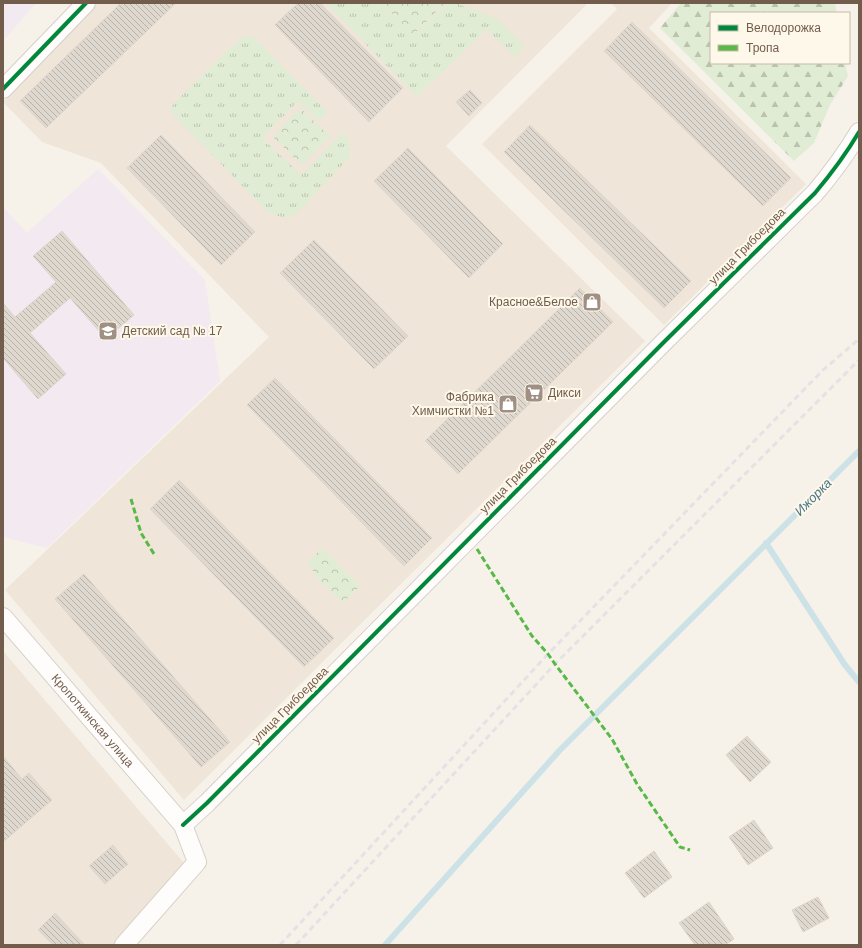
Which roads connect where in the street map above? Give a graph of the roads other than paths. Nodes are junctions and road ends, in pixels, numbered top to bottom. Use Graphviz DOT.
graph roads {
  1 [pos="86,3"];
  2 [pos="3,90"];
  3 [pos="859,132"];
  4 [pos="3,617"];
  5 [pos="183,825"];
  6 [pos="124,945"];
  1 -- 2 [label="street"];
  3 -- 5 [label="street, улица Грибоедова"];
  4 -- 5 [label="street, Кропоткинская улица"];
  5 -- 6 [label="street"];
}
